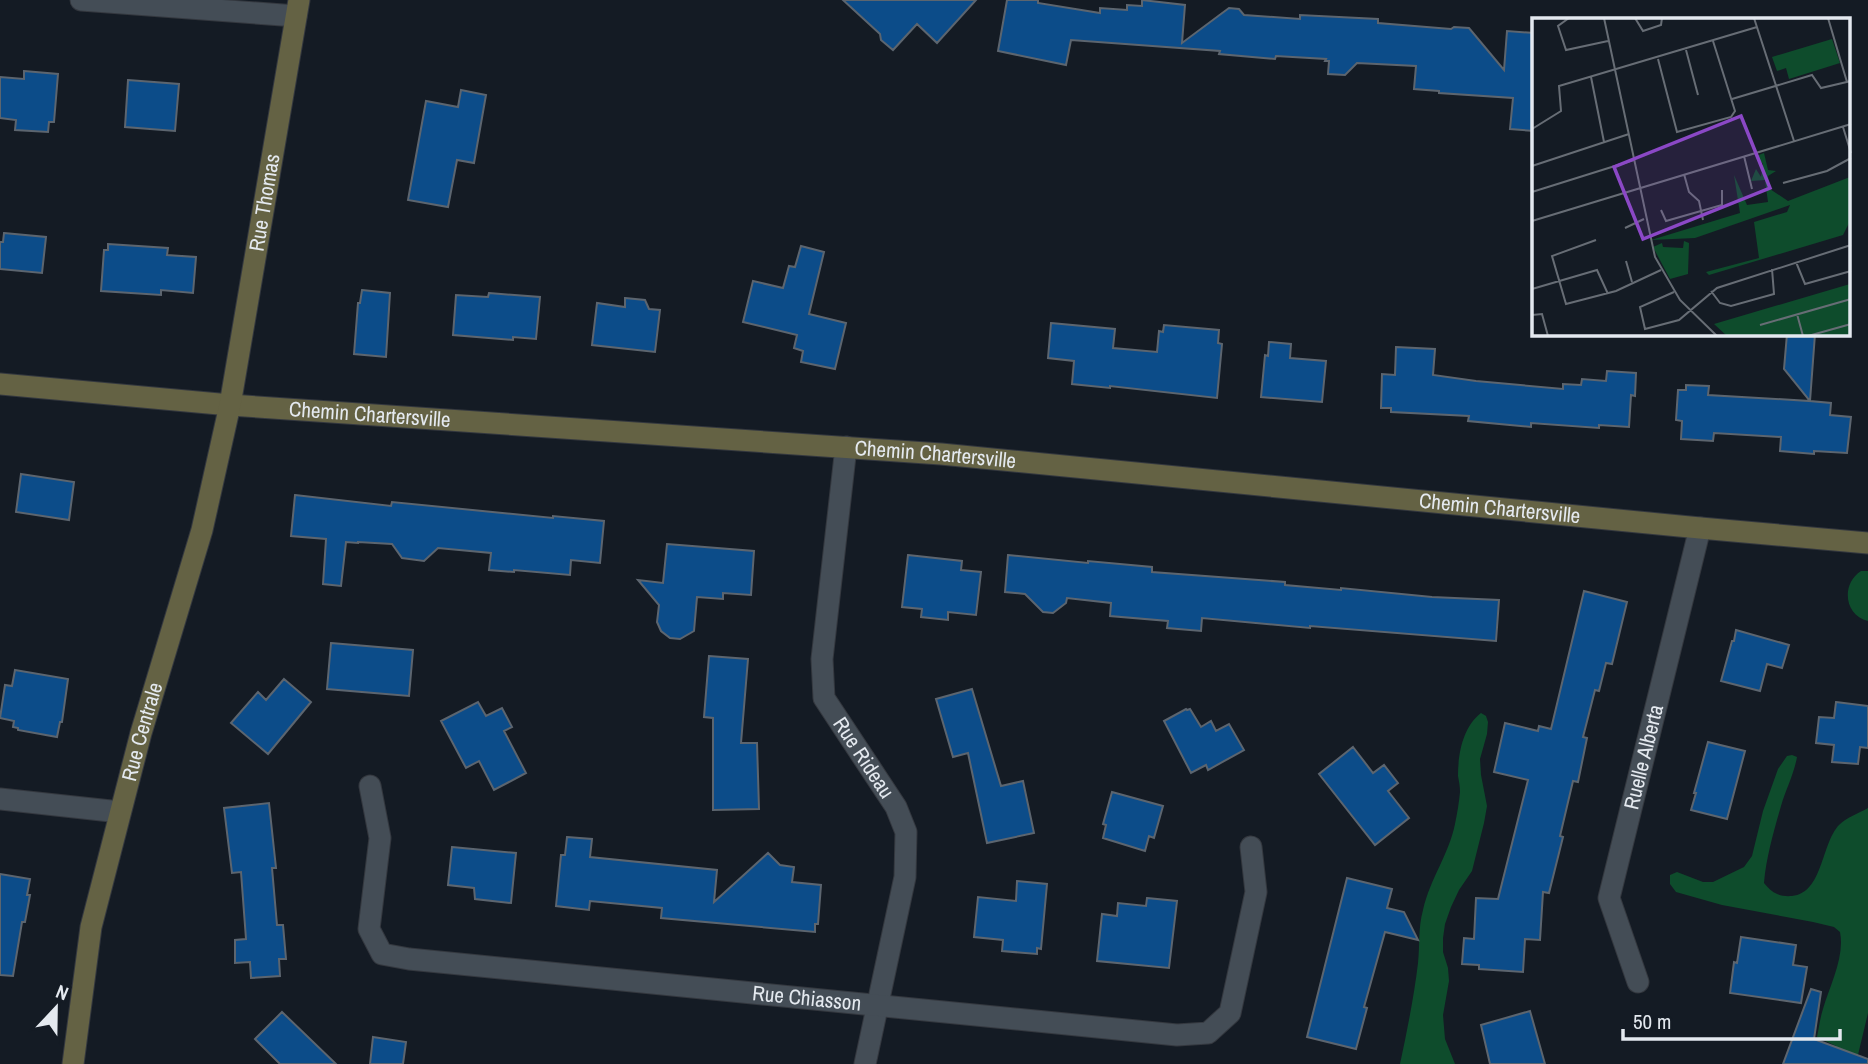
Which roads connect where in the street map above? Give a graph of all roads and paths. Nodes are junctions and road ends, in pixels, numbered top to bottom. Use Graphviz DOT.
graph roads {
  1 [pos="81,0"];
  2 [pos="297,8"];
  3 [pos="0,384"];
  4 [pos="230,405"];
  5 [pos="846,446"];
  6 [pos="1700,528"];
  7 [pos="1868,542"];
  8 [pos="370,786"];
  9 [pos="0,799"];
  10 [pos="120,811"];
  11 [pos="1251,846"];
  12 [pos="1638,982"];
  13 [pos="878,1006"];
  14 [pos="74,1064"];
  15 [pos="865,1064"];
  1 -- 2 [label="street"];
  2 -- 4 [label="street, Rue Thomas"];
  3 -- 4 [label="street, Chemin Chartersville"];
  4 -- 5 [label="street, Chemin Chartersville"];
  4 -- 10 [label="street, Rue Centrale"];
  5 -- 6 [label="street, Chemin Chartersville"];
  5 -- 13 [label="street, Rue Rideau"];
  6 -- 7 [label="street, Chemin Chartersville"];
  6 -- 12 [label="street, Ruelle Alberta"];
  8 -- 13 [label="street, Rue Chiasson"];
  9 -- 10 [label="street"];
  10 -- 14 [label="street, Rue Centrale"];
  11 -- 13 [label="street, Rue Chiasson"];
  13 -- 15 [label="street, Rue Rideau"];
}
